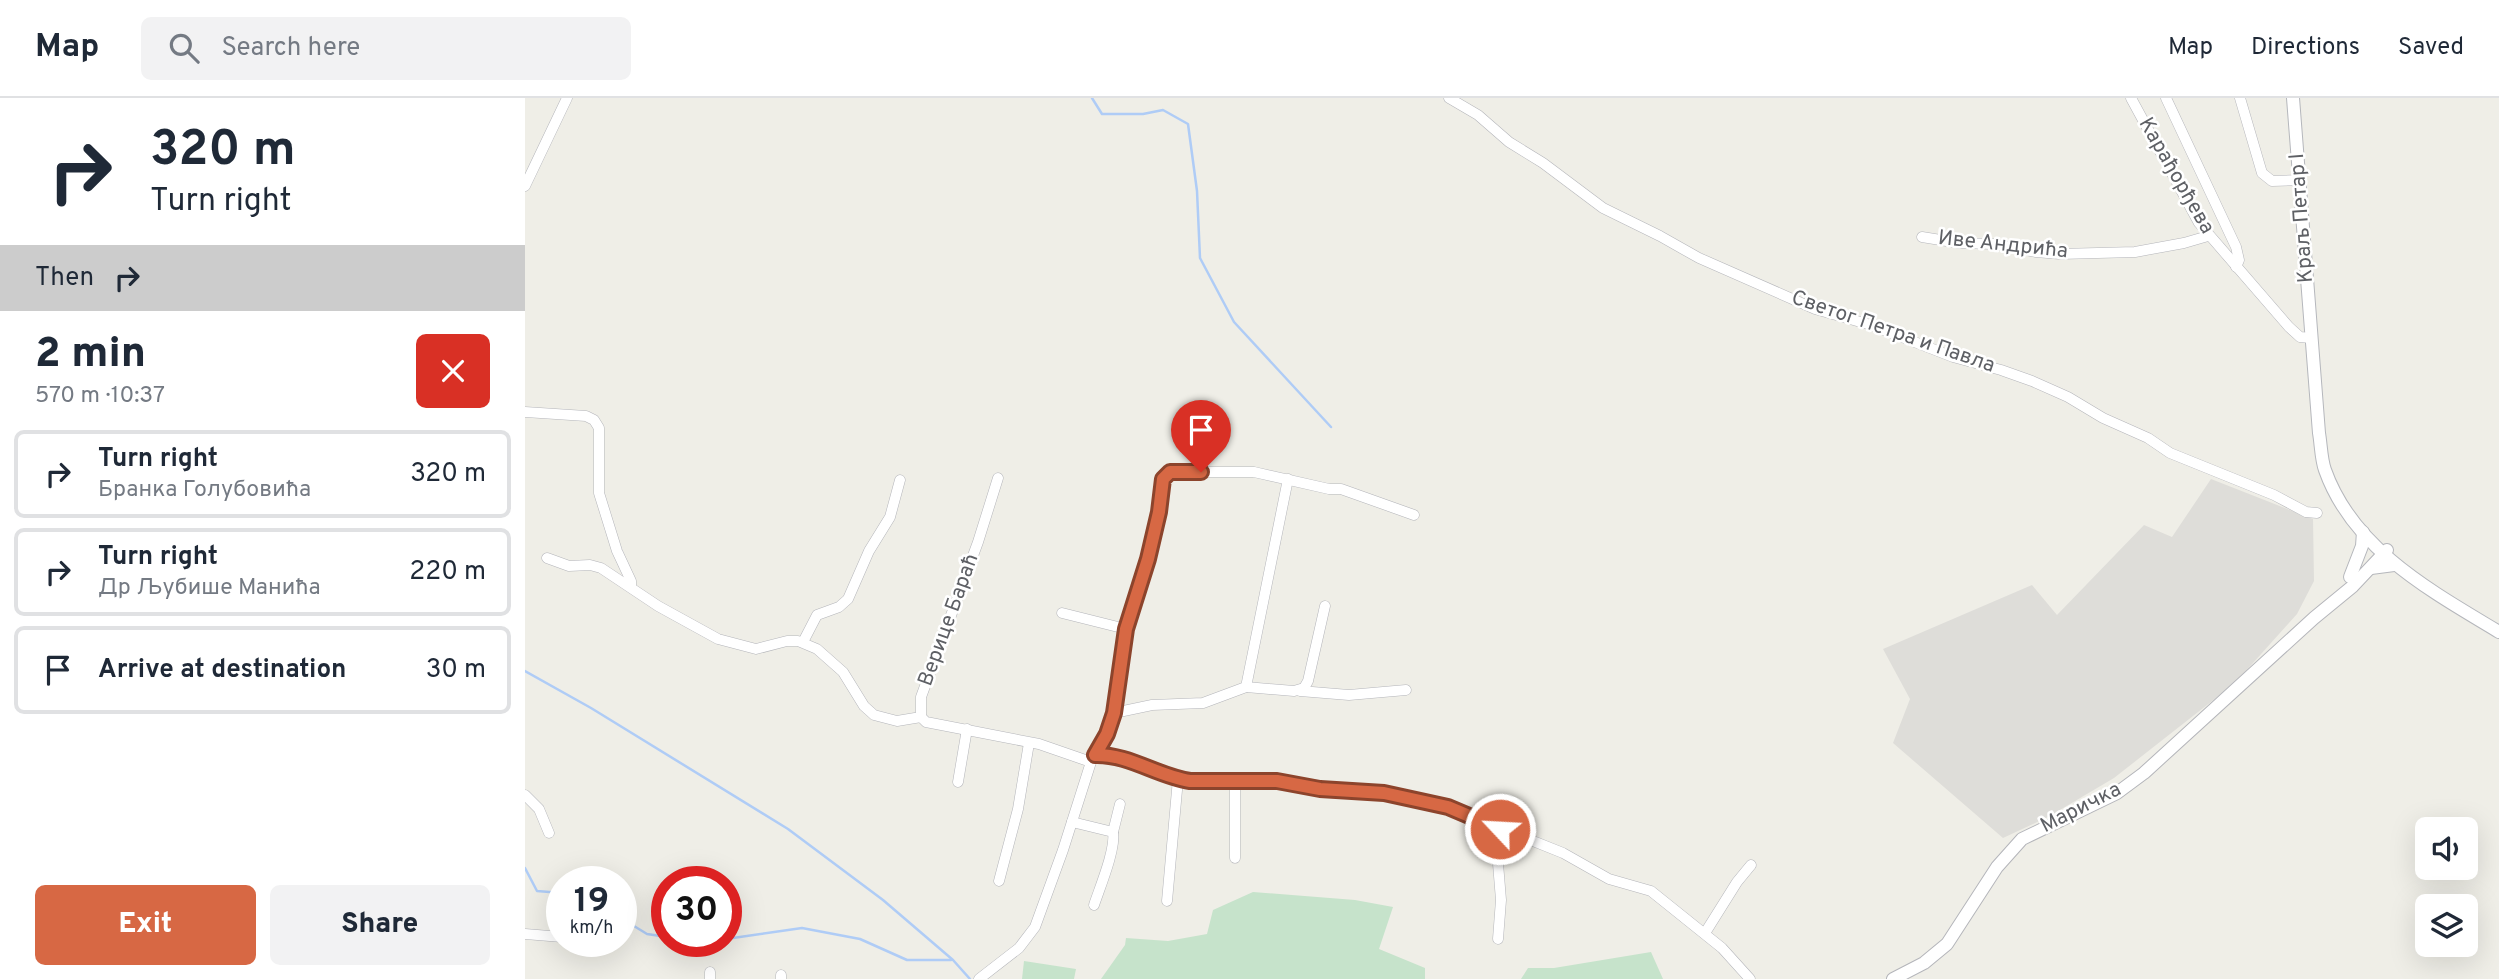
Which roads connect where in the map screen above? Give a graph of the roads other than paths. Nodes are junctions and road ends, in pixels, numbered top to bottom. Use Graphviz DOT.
graph roads {
  1 [pos="567,98"];
  2 [pos="1449,98"];
  3 [pos="2131,98"];
  4 [pos="2166,98"];
  5 [pos="2240,98"];
  6 [pos="2293,98"];
  7 [pos="2299,180"];
  8 [pos="525,186"];
  9 [pos="2208,236"];
  10 [pos="1922,237"];
  11 [pos="2236,267"];
  12 [pos="2311,338"];
  13 [pos="525,412"];
  14 [pos="2319,433"];
  15 [pos="998,478"];
  16 [pos="1288,478"];
  17 [pos="900,480"];
  18 [pos="2317,513"];
  19 [pos="1415,515"];
  20 [pos="2363,532"];
  21 [pos="2382,549"];
  22 [pos="547,558"];
  23 [pos="2394,565"];
  24 [pos="2371,568"];
  25 [pos="2350,577"];
  26 [pos="2413,578"];
  27 [pos="631,586"];
  28 [pos="1325,606"];
  29 [pos="1062,613"];
  30 [pos="2314,618"];
  31 [pos="1126,629"];
  32 [pos="2499,632"];
  33 [pos="803,642"];
  34 [pos="1246,687"];
  35 [pos="1300,691"];
  36 [pos="1406,691"];
  37 [pos="1114,713"];
  38 [pos="921,717"];
  39 [pos="967,729"];
  40 [pos="1030,743"];
  41 [pos="1093,759"];
  42 [pos="1178,779"];
  43 [pos="958,782"];
  44 [pos="1235,782"];
  45 [pos="525,795"];
  46 [pos="1120,804"];
  47 [pos="1072,822"];
  48 [pos="1500,829"];
  49 [pos="1113,831"];
  50 [pos="549,833"];
  51 [pos="1235,858"];
  52 [pos="1751,865"];
  53 [pos="999,881"];
  54 [pos="1167,901"];
  55 [pos="1094,905"];
  56 [pos="1705,933"];
  57 [pos="525,934"];
  58 [pos="546,936"];
  59 [pos="1498,939"];
  60 [pos="979,979"];
  61 [pos="1750,979"];
  62 [pos="1893,979"];
  1 -- 8 [label="street"];
  2 -- 18 [label="street, Светог Петра и Павла"];
  3 -- 9 [label="street, Карађорђева"];
  4 -- 11 [label="street"];
  5 -- 7 [label="street"];
  6 -- 7 [label="main road, Краљ Петар I"];
  7 -- 12 [label="main road, Краљ Петар I"];
  9 -- 10 [label="street, Иве Андрића"];
  9 -- 11 [label="street, Карађорђева"];
  11 -- 12 [label="street, Карађорђева"];
  12 -- 14 [label="main road, Краљ Петар I"];
  13 -- 27 [label="street"];
  14 -- 20 [label="main road"];
  14 -- 21 [label="main road"];
  15 -- 38 [label="street, Верице Бараћ"];
  16 -- 19 [label="street"];
  16 -- 31 [label="street"];
  16 -- 34 [label="street"];
  17 -- 33 [label="street"];
  20 -- 21 [label="main road"];
  20 -- 25 [label="main road"];
  21 -- 23 [label="main road"];
  21 -- 24 [label="main road, Маричка"];
  21 -- 25 [label="main road, Маричка"];
  21 -- 26 [label="main road"];
  22 -- 27 [label="street"];
  23 -- 24 [label="main road"];
  23 -- 26 [label="main road"];
  24 -- 30 [label="main road, Маричка"];
  25 -- 30 [label="main road, Маричка"];
  26 -- 32 [label="main road"];
  27 -- 33 [label="street"];
  28 -- 35 [label="street"];
  29 -- 31 [label="street"];
  30 -- 62 [label="main road, Маричка"];
  31 -- 37 [label="street"];
  33 -- 38 [label="street"];
  34 -- 35 [label="street"];
  34 -- 37 [label="street"];
  35 -- 36 [label="street"];
  37 -- 41 [label="street"];
  38 -- 39 [label="street, Верице Бараћ"];
  39 -- 40 [label="street, Верице Бараћ"];
  39 -- 43 [label="street"];
  40 -- 41 [label="street, Верице Бараћ"];
  40 -- 53 [label="street"];
  41 -- 42 [label="street, Верице Бараћ"];
  41 -- 47 [label="street"];
  42 -- 44 [label="street, Верице Бараћ"];
  42 -- 54 [label="street"];
  44 -- 48 [label="street, Верице Бараћ"];
  44 -- 51 [label="street"];
  45 -- 50 [label="street"];
  46 -- 49 [label="street"];
  47 -- 49 [label="street"];
  47 -- 60 [label="street"];
  48 -- 56 [label="street, Верице Бараћ"];
  48 -- 59 [label="street"];
  49 -- 55 [label="street"];
  52 -- 56 [label="street"];
  56 -- 61 [label="street, Верице Бараћ"];
  57 -- 58 [label="street"];
}
